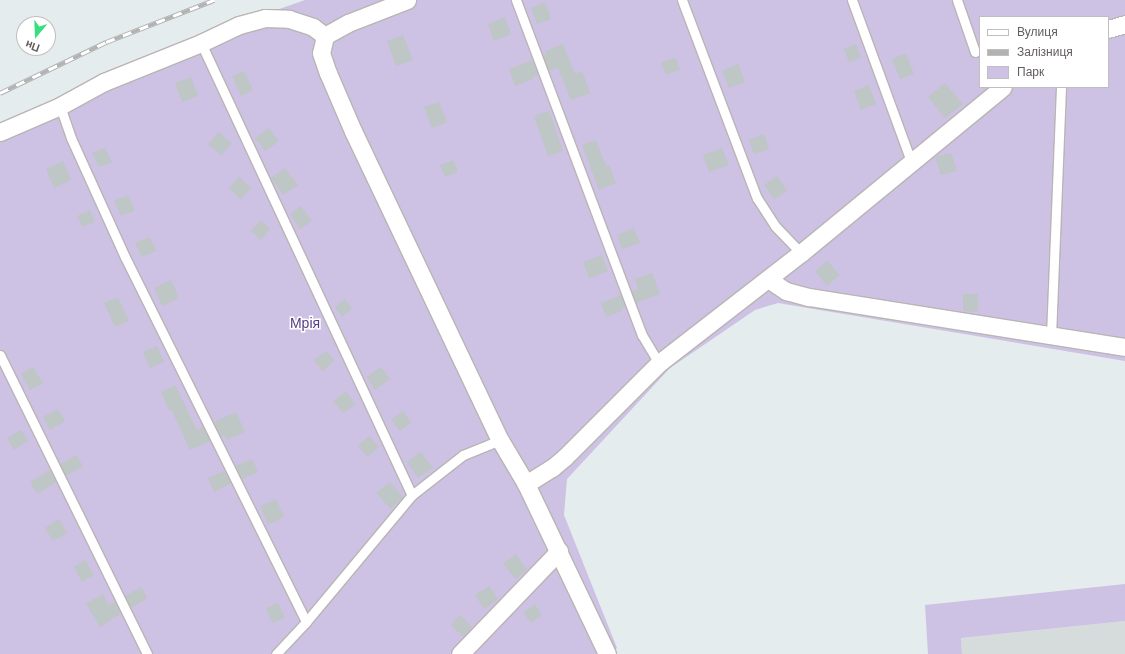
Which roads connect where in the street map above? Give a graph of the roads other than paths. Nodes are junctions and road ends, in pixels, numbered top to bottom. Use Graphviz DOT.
graph roads {
  1 [pos="407,0"];
  2 [pos="516,0"];
  3 [pos="682,0"];
  4 [pos="852,0"];
  5 [pos="957,0"];
  6 [pos="1125,24"];
  7 [pos="1109,30"];
  8 [pos="325,36"];
  9 [pos="201,43"];
  10 [pos="975,52"];
  11 [pos="1002,88"];
  12 [pos="1060,88"];
  13 [pos="60,106"];
  14 [pos="0,132"];
  15 [pos="911,161"];
  16 [pos="801,253"];
  17 [pos="768,279"];
  18 [pos="1051,336"];
  19 [pos="1125,347"];
  20 [pos="0,355"];
  21 [pos="659,363"];
  22 [pos="500,440"];
  23 [pos="526,484"];
  24 [pos="412,495"];
  25 [pos="559,551"];
  26 [pos="306,622"];
  27 [pos="147,654"];
  28 [pos="276,654"];
  29 [pos="460,654"];
  30 [pos="607,654"];
  1 -- 8 [label="street"];
  2 -- 21 [label="lane"];
  3 -- 16 [label="lane"];
  4 -- 15 [label="lane"];
  5 -- 10 [label="lane"];
  6 -- 7 [label="street"];
  8 -- 9 [label="street"];
  8 -- 22 [label="street"];
  9 -- 13 [label="street"];
  9 -- 24 [label="lane"];
  11 -- 15 [label="street"];
  12 -- 18 [label="lane"];
  13 -- 14 [label="street"];
  13 -- 26 [label="lane"];
  15 -- 16 [label="street"];
  16 -- 17 [label="street"];
  17 -- 18 [label="street"];
  17 -- 21 [label="street"];
  18 -- 19 [label="street"];
  20 -- 27 [label="lane"];
  21 -- 23 [label="street"];
  22 -- 23 [label="street"];
  22 -- 24 [label="lane"];
  23 -- 25 [label="street"];
  24 -- 26 [label="lane"];
  25 -- 29 [label="street"];
  25 -- 30 [label="street"];
  26 -- 28 [label="lane"];
}
